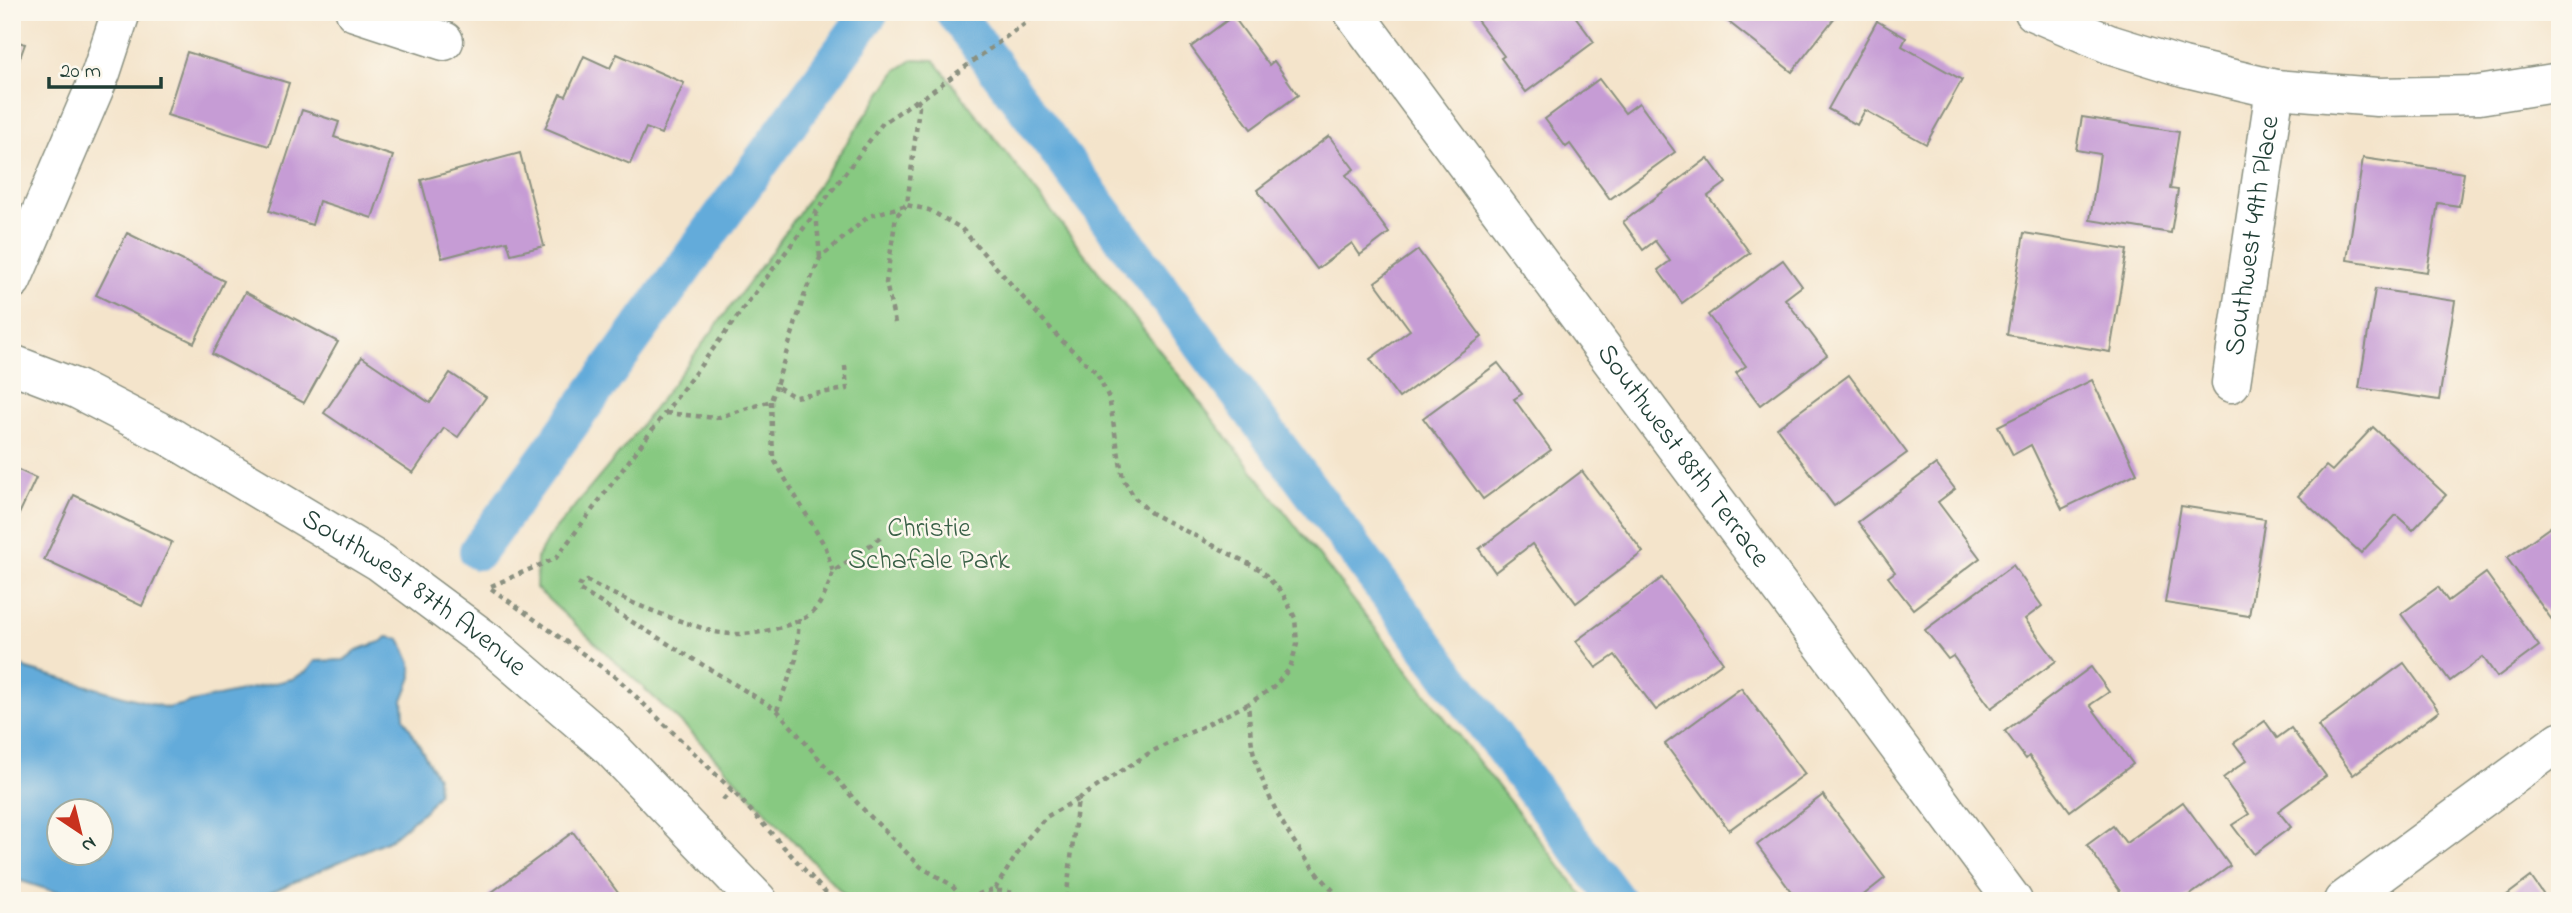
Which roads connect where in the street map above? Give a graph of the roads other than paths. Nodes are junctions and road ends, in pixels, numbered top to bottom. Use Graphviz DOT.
graph roads {
  1 [pos="121,12"];
  2 [pos="355,12"];
  3 [pos="1353,12"];
  4 [pos="2034,12"];
  5 [pos="444,41"];
  6 [pos="2560,82"];
  7 [pos="2275,89"];
  8 [pos="12,280"];
  9 [pos="12,364"];
  10 [pos="2231,383"];
  11 [pos="2560,741"];
  12 [pos="758,901"];
  13 [pos="2013,901"];
  14 [pos="2343,901"];
  1 -- 8 [label="street"];
  2 -- 5 [label="street"];
  3 -- 13 [label="street, Southwest 88th Terrace"];
  4 -- 7 [label="street"];
  6 -- 7 [label="street"];
  7 -- 10 [label="street, Southwest 49th Place"];
  9 -- 12 [label="street, Southwest 87th Avenue"];
  11 -- 14 [label="street"];
}
